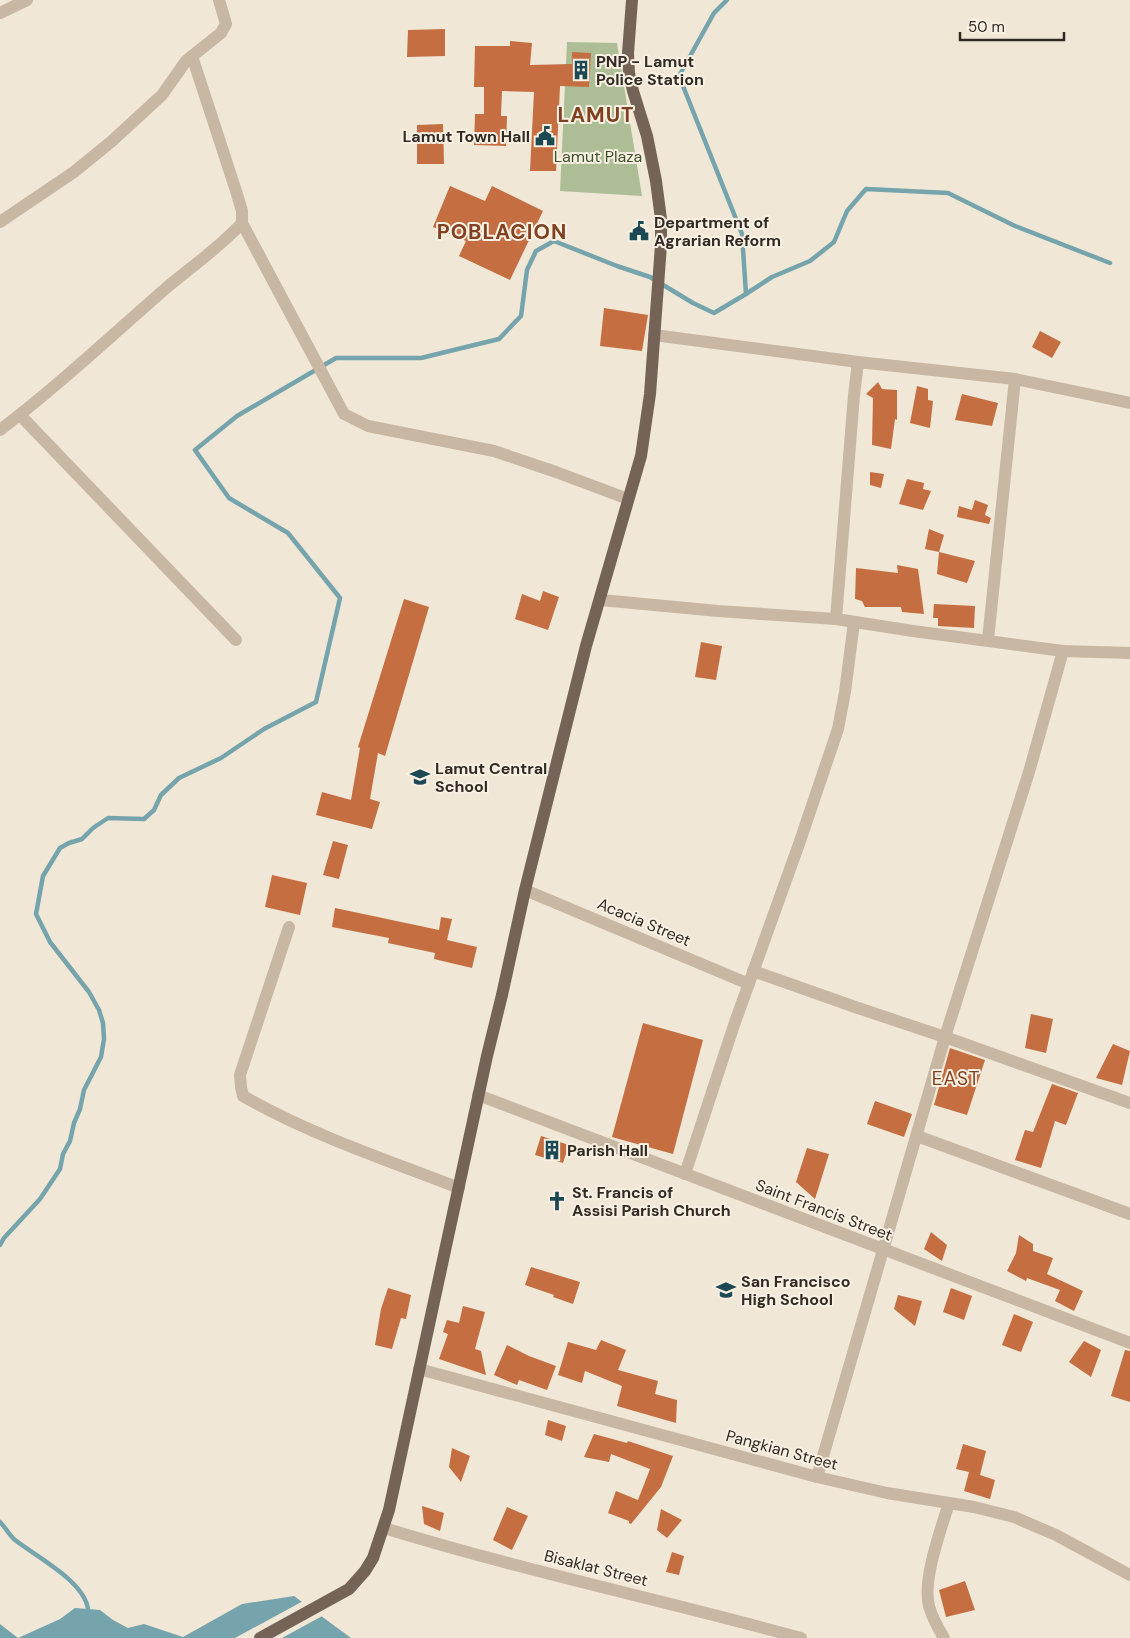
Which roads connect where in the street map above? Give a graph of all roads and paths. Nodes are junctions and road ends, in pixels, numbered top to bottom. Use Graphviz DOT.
graph roads {
  1 [pos="27,0"];
  2 [pos="219,0"];
  3 [pos="632,0"];
  4 [pos="0,13"];
  5 [pos="192,56"];
  6 [pos="0,222"];
  7 [pos="242,222"];
  8 [pos="655,329"];
  9 [pos="858,362"];
  10 [pos="1015,379"];
  11 [pos="1130,403"];
  12 [pos="20,415"];
  13 [pos="0,430"];
  14 [pos="628,499"];
  15 [pos="601,600"];
  16 [pos="836,619"];
  17 [pos="854,622"];
  18 [pos="236,640"];
  19 [pos="988,640"];
  20 [pos="1063,651"];
  21 [pos="1130,653"];
  22 [pos="525,890"];
  23 [pos="289,927"];
  24 [pos="754,971"];
  25 [pos="749,984"];
  26 [pos="945,1036"];
  27 [pos="478,1095"];
  28 [pos="1130,1103"];
  29 [pos="917,1136"];
  30 [pos="685,1174"];
  31 [pos="459,1188"];
  32 [pos="1130,1214"];
  33 [pos="882,1250"];
  34 [pos="1130,1343"];
  35 [pos="419,1368"];
  36 [pos="817,1477"];
  37 [pos="948,1503"];
  38 [pos="384,1528"];
  39 [pos="1130,1576"];
  40 [pos="260,1638"];
  41 [pos="801,1638"];
  42 [pos="944,1638"];
  1 -- 4 [label="street"];
  2 -- 5 [label="street"];
  3 -- 8 [label="main road"];
  5 -- 6 [label="street"];
  5 -- 7 [label="street"];
  7 -- 12 [label="street"];
  7 -- 14 [label="street"];
  8 -- 9 [label="street"];
  8 -- 14 [label="main road"];
  9 -- 10 [label="street"];
  9 -- 16 [label="street"];
  10 -- 11 [label="street"];
  10 -- 19 [label="street"];
  12 -- 13 [label="street"];
  12 -- 18 [label="street"];
  14 -- 15 [label="main road"];
  15 -- 16 [label="street"];
  15 -- 22 [label="main road"];
  16 -- 17 [label="street"];
  17 -- 19 [label="street"];
  17 -- 24 [label="street"];
  19 -- 20 [label="street"];
  20 -- 21 [label="street"];
  20 -- 26 [label="street"];
  22 -- 25 [label="street, Acacia Street"];
  22 -- 27 [label="main road"];
  23 -- 31 [label="street"];
  24 -- 25 [label="street"];
  24 -- 26 [label="street"];
  25 -- 30 [label="street"];
  26 -- 28 [label="street"];
  26 -- 29 [label="street"];
  27 -- 30 [label="street, Saint Francis Street"];
  27 -- 31 [label="main road"];
  29 -- 32 [label="street"];
  29 -- 33 [label="street"];
  30 -- 33 [label="street, Saint Francis Street"];
  31 -- 35 [label="main road"];
  33 -- 34 [label="street, Saint Francis Street"];
  33 -- 36 [label="street"];
  35 -- 36 [label="street, Pangkian Street"];
  35 -- 38 [label="main road"];
  36 -- 37 [label="street, Pangkian Street"];
  37 -- 39 [label="street, Pangkian Street"];
  37 -- 42 [label="street"];
  38 -- 40 [label="main road"];
  38 -- 41 [label="street, Bisaklat Street"];
}
